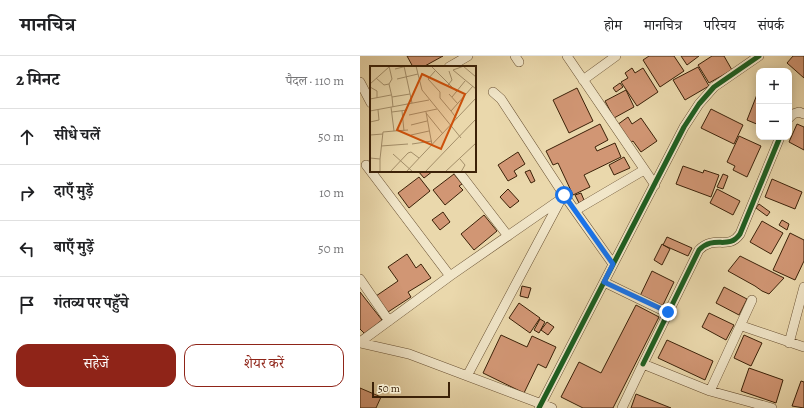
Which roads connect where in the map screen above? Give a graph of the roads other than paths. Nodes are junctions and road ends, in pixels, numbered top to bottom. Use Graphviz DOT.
graph roads {
  1 [pos="468,56"];
  2 [pos="567,56"];
  3 [pos="616,56"];
  4 [pos="759,56"];
  5 [pos="451,66"];
  6 [pos="583,80"];
  7 [pos="360,82"];
  8 [pos="493,92"];
  9 [pos="370,101"];
  10 [pos="804,114"];
  11 [pos="792,115"];
  12 [pos="779,140"];
  13 [pos="366,165"];
  14 [pos="370,170"];
  15 [pos="644,170"];
  16 [pos="371,172"];
  17 [pos="459,172"];
  18 [pos="655,185"];
  19 [pos="562,197"];
  20 [pos="576,210"];
  21 [pos="508,236"];
  22 [pos="613,264"];
  23 [pos="450,276"];
  24 [pos="360,279"];
  25 [pos="604,282"];
  26 [pos="804,287"];
  27 [pos="752,300"];
  28 [pos="668,312"];
  29 [pos="389,321"];
  30 [pos="742,326"];
  31 [pos="360,342"];
  32 [pos="789,343"];
  33 [pos="804,347"];
  34 [pos="643,364"];
  35 [pos="467,376"];
  36 [pos="710,391"];
  37 [pos="540,406"];
  38 [pos="552,408"];
  39 [pos="622,408"];
  40 [pos="772,408"];
  1 -- 5 [label="street"];
  2 -- 6 [label="street"];
  3 -- 6 [label="street"];
  4 -- 18 [label="street"];
  6 -- 15 [label="street"];
  7 -- 9 [label="street"];
  8 -- 19 [label="street"];
  10 -- 11 [label="street"];
  12 -- 28 [label="street"];
  13 -- 14 [label="street"];
  15 -- 18 [label="street"];
  15 -- 20 [label="street"];
  16 -- 23 [label="street"];
  17 -- 21 [label="street"];
  18 -- 22 [label="street"];
  19 -- 20 [label="street"];
  19 -- 21 [label="street"];
  19 -- 35 [label="street"];
  20 -- 22 [label="street"];
  21 -- 23 [label="street"];
  22 -- 25 [label="street"];
  23 -- 29 [label="street"];
  24 -- 29 [label="street"];
  25 -- 28 [label="street"];
  25 -- 37 [label="street"];
  26 -- 32 [label="street"];
  27 -- 30 [label="street"];
  28 -- 34 [label="street"];
  29 -- 31 [label="street"];
  30 -- 32 [label="street"];
  30 -- 36 [label="street"];
  31 -- 35 [label="street"];
  32 -- 33 [label="street"];
  34 -- 36 [label="street"];
  34 -- 39 [label="street"];
  35 -- 37 [label="street"];
  36 -- 40 [label="street"];
  37 -- 38 [label="street"];
}
